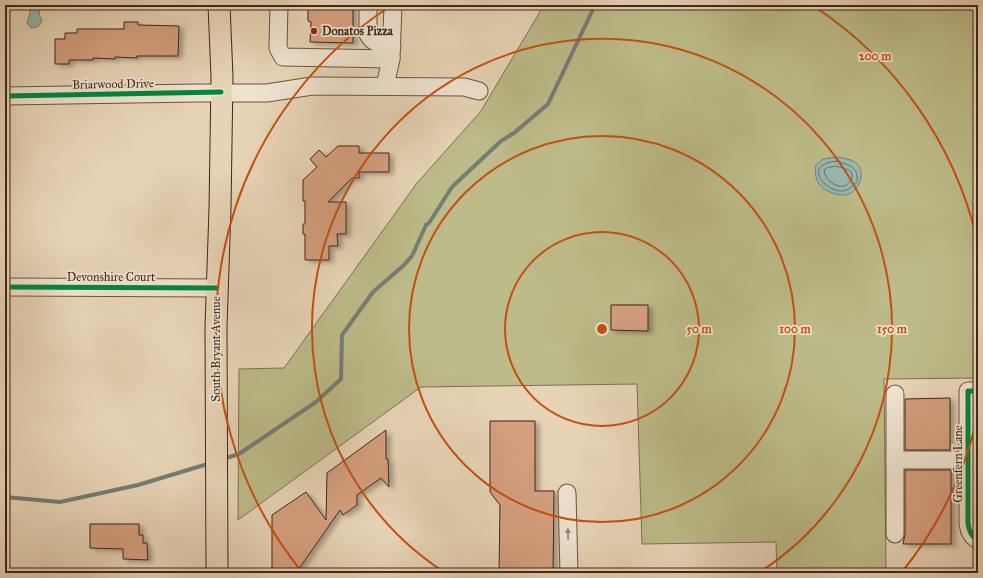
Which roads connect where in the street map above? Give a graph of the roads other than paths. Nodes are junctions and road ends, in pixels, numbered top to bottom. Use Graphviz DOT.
graph roads {
  1 [pos="219,5"];
  2 [pos="279,5"];
  3 [pos="368,5"];
  4 [pos="393,5"];
  5 [pos="391,53"];
  6 [pos="385,86"];
  7 [pos="479,91"];
  8 [pos="221,92"];
  9 [pos="5,96"];
  10 [pos="5,287"];
  11 [pos="217,288"];
  12 [pos="973,391"];
  13 [pos="895,394"];
  14 [pos="895,460"];
  15 [pos="973,460"];
  16 [pos="567,493"];
  17 [pos="895,534"];
  18 [pos="975,538"];
  19 [pos="217,573"];
  20 [pos="569,573"];
  1 -- 8 [label="main road, South Bryant Avenue"];
  2 -- 5 [label="street"];
  3 -- 5 [label="street"];
  4 -- 5 [label="street"];
  5 -- 6 [label="street"];
  6 -- 7 [label="street, Briarwood Drive"];
  6 -- 8 [label="street, Briarwood Drive"];
  8 -- 9 [label="street, Briarwood Drive"];
  8 -- 11 [label="main road, South Bryant Avenue"];
  10 -- 11 [label="street, Devonshire Court"];
  11 -- 19 [label="main road, South Bryant Avenue"];
  12 -- 15 [label="street, Greenfern Lane"];
  13 -- 14 [label="street"];
  14 -- 15 [label="street"];
  14 -- 17 [label="street"];
  15 -- 18 [label="street, Greenfern Lane"];
  20 -- 16 [label="street, one-way"];
}
